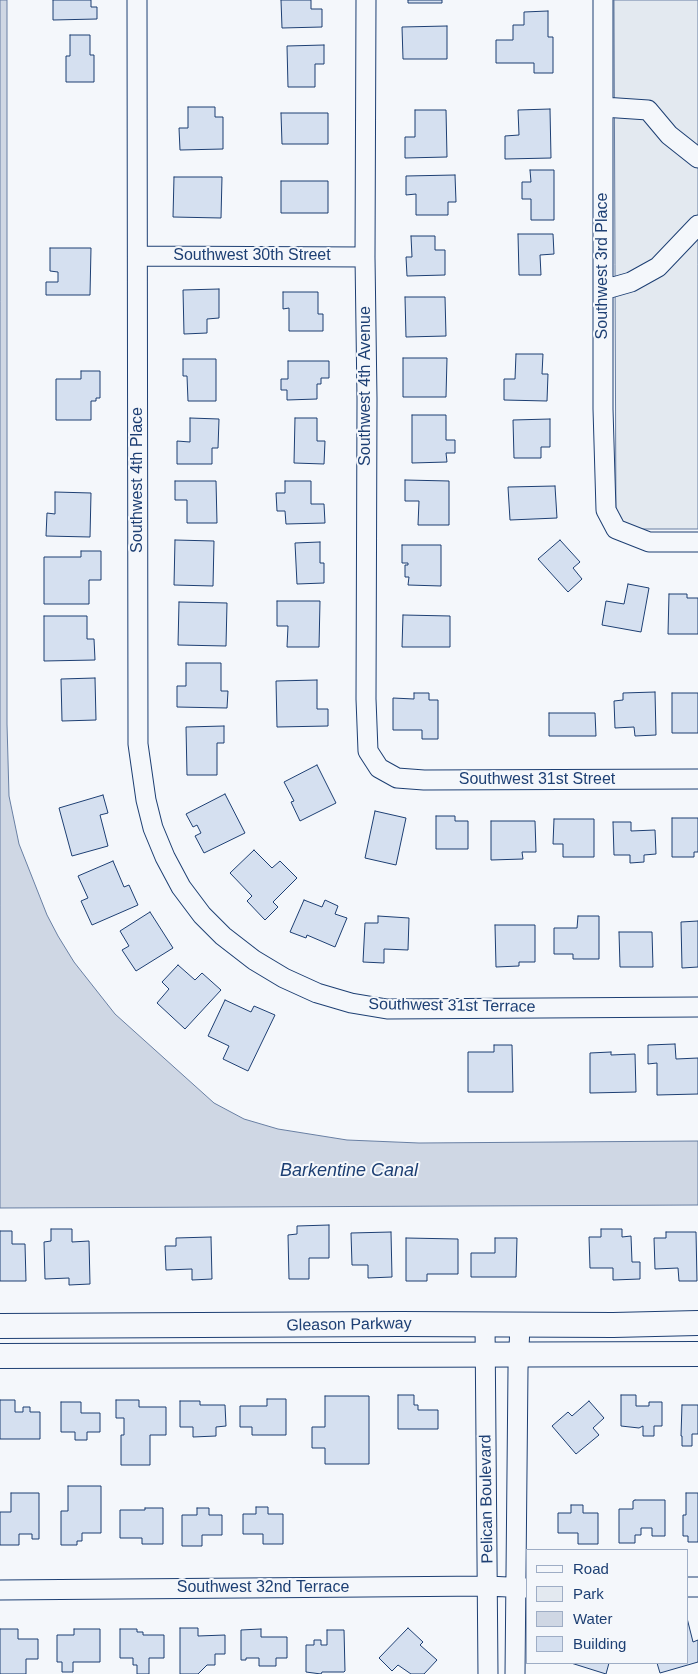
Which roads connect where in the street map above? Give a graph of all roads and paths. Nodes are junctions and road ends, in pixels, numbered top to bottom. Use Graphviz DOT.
graph roads {
  1 [pos="137,0"];
  2 [pos="366,0"];
  3 [pos="603,0"];
  4 [pos="603,107"];
  5 [pos="698,158"];
  6 [pos="698,225"];
  7 [pos="138,256"];
  8 [pos="365,257"];
  9 [pos="603,290"];
  10 [pos="698,542"];
  11 [pos="378,768"];
  12 [pos="698,778"];
  13 [pos="223,936"];
  14 [pos="698,1007"];
  15 [pos="698,1323"];
  16 [pos="485,1324"];
  17 [pos="0,1326"];
  18 [pos="520,1326"];
  19 [pos="518,1354"];
  20 [pos="698,1354"];
  21 [pos="0,1356"];
  22 [pos="484,1356"];
  23 [pos="488,1586"];
  24 [pos="522,1588"];
  25 [pos="0,1590"];
  26 [pos="488,1674"];
  27 [pos="515,1674"];
  1 -- 7 [label="street, Southwest 4th Place"];
  2 -- 8 [label="street, Southwest 4th Avenue"];
  3 -- 4 [label="street, Southwest 3rd Place"];
  4 -- 5 [label="street"];
  4 -- 9 [label="street, Southwest 3rd Place"];
  6 -- 9 [label="street"];
  7 -- 8 [label="street, Southwest 30th Street"];
  7 -- 13 [label="street, Southwest 4th Place"];
  8 -- 11 [label="street, Southwest 4th Avenue"];
  9 -- 10 [label="street, Southwest 3rd Place"];
  11 -- 12 [label="street, Southwest 31st Street"];
  13 -- 14 [label="street, Southwest 31st Terrace"];
  15 -- 18 [label="main road, Gleason Parkway"];
  16 -- 17 [label="main road, Gleason Parkway"];
  16 -- 18 [label="main road, Gleason Parkway"];
  16 -- 22 [label="street, Pelican Boulevard"];
  18 -- 19 [label="street, Pelican Boulevard"];
  19 -- 20 [label="main road, Gleason Parkway"];
  19 -- 22 [label="main road, Gleason Parkway"];
  19 -- 24 [label="street, Pelican Boulevard"];
  21 -- 22 [label="main road, Gleason Parkway"];
  22 -- 23 [label="street, Pelican Boulevard"];
  23 -- 24 [label="street, Southwest 32nd Terrace"];
  23 -- 25 [label="street, Southwest 32nd Terrace"];
  23 -- 26 [label="street, Pelican Boulevard"];
  24 -- 27 [label="street, Pelican Boulevard"];
}
